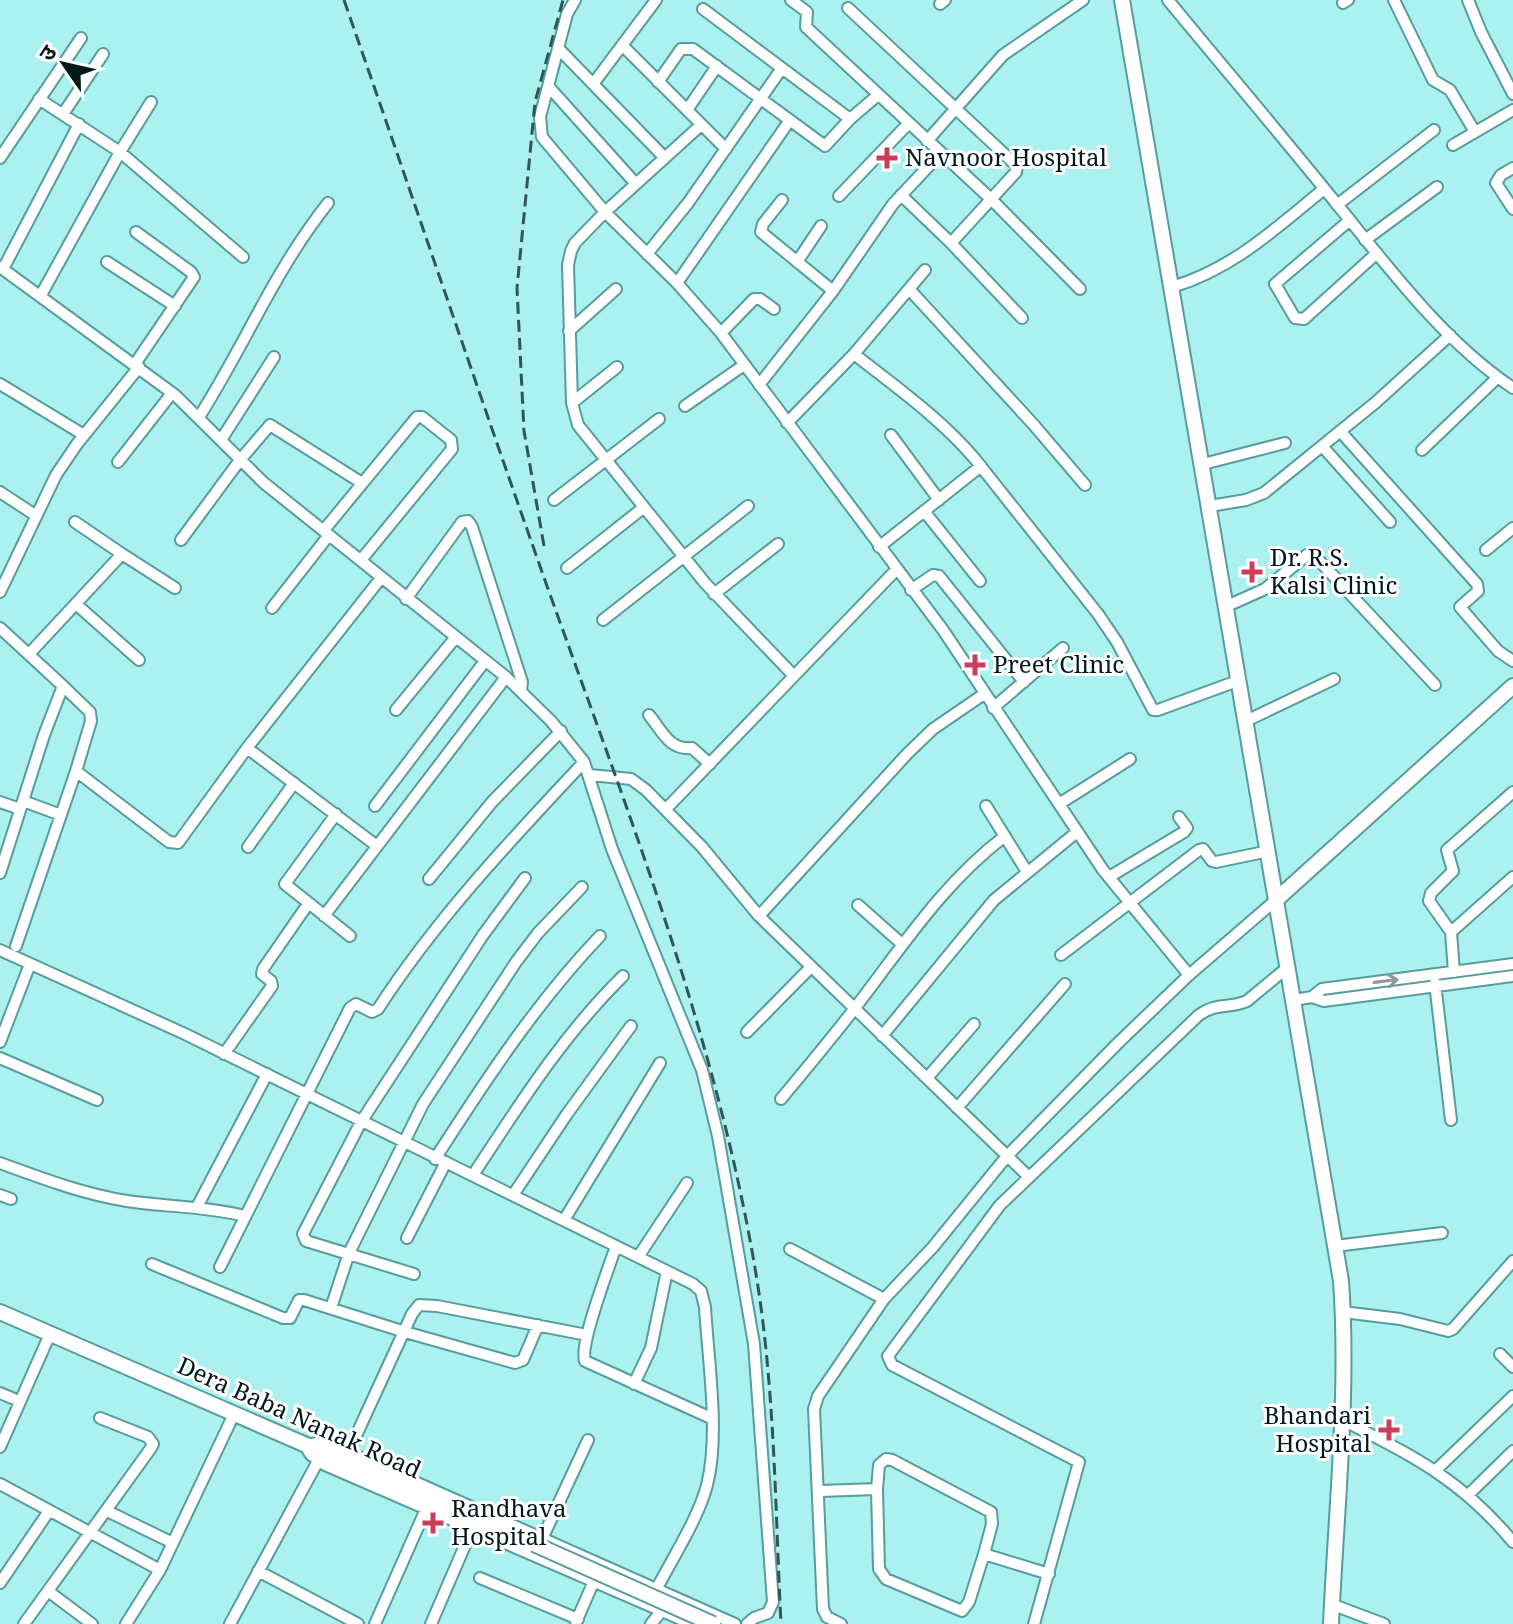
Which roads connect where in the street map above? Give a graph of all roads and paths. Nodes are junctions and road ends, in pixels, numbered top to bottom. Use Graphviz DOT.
graph roads {
  1 [pos="575,0"];
  2 [pos="656,0"];
  3 [pos="791,0"];
  4 [pos="1083,0"];
  5 [pos="1168,0"];
  6 [pos="1394,0"];
  7 [pos="1468,0"];
  8 [pos="1126,2"];
  9 [pos="848,8"];
  10 [pos="703,9"];
  11 [pos="81,38"];
  12 [pos="623,46"];
  13 [pos="558,48"];
  14 [pos="103,54"];
  15 [pos="717,66"];
  16 [pos="782,68"];
  17 [pos="658,82"];
  18 [pos="593,84"];
  19 [pos="549,87"];
  20 [pos="1513,94"];
  21 [pos="878,95"];
  22 [pos="761,98"];
  23 [pos="39,99"];
  24 [pos="151,102"];
  25 [pos="954,108"];
  26 [pos="687,110"];
  27 [pos="1513,110"];
  28 [pos="63,114"];
  29 [pos="850,119"];
  30 [pos="790,120"];
  31 [pos="79,124"];
  32 [pos="908,124"];
  33 [pos="701,125"];
  34 [pos="1434,130"];
  35 [pos="1475,132"];
  36 [pos="927,141"];
  37 [pos="1453,145"];
  38 [pos="726,149"];
  39 [pos="120,152"];
  40 [pos="941,153"];
  41 [pos="0,158"];
  42 [pos="665,158"];
  43 [pos="1513,168"];
  44 [pos="636,184"];
  45 [pos="1437,187"];
  46 [pos="1324,189"];
  47 [pos="901,195"];
  48 [pos="839,196"];
  49 [pos="782,200"];
  50 [pos="992,200"];
  51 [pos="328,203"];
  52 [pos="1337,205"];
  53 [pos="1513,209"];
  54 [pos="605,212"];
  55 [pos="1350,220"];
  56 [pos="821,226"];
  57 [pos="136,232"];
  58 [pos="1365,240"];
  59 [pos="951,243"];
  60 [pos="1377,253"];
  61 [pos="647,254"];
  62 [pos="243,257"];
  63 [pos="107,262"];
  64 [pos="797,262"];
  65 [pos="1,268"];
  66 [pos="925,270"];
  67 [pos="677,283"];
  68 [pos="1172,287"];
  69 [pos="616,289"];
  70 [pos="909,289"];
  71 [pos="1080,289"];
  72 [pos="833,291"];
  73 [pos="41,295"];
  74 [pos="175,306"];
  75 [pos="774,309"];
  76 [pos="1022,318"];
  77 [pos="569,331"];
  78 [pos="721,333"];
  79 [pos="1450,335"];
  80 [pos="854,354"];
  81 [pos="274,357"];
  82 [pos="744,365"];
  83 [pos="137,366"];
  84 [pos="617,367"];
  85 [pos="1507,382"];
  86 [pos="0,384"];
  87 [pos="759,385"];
  88 [pos="172,393"];
  89 [pos="572,403"];
  90 [pos="685,406"];
  91 [pos="199,417"];
  92 [pos="659,419"];
  93 [pos="787,423"];
  94 [pos="1340,431"];
  95 [pos="84,435"];
  96 [pos="891,435"];
  97 [pos="221,440"];
  98 [pos="1285,443"];
  99 [pos="1322,446"];
  100 [pos="1422,450"];
  101 [pos="240,460"];
  102 [pos="605,460"];
  103 [pos="118,462"];
  104 [pos="1203,464"];
  105 [pos="981,466"];
  106 [pos="362,483"];
  107 [pos="1085,485"];
  108 [pos="0,492"];
  109 [pos="554,500"];
  110 [pos="939,500"];
  111 [pos="748,506"];
  112 [pos="1210,506"];
  113 [pos="643,508"];
  114 [pos="924,511"];
  115 [pos="35,515"];
  116 [pos="75,522"];
  117 [pos="1390,522"];
  118 [pos="1513,528"];
  119 [pos="327,532"];
  120 [pos="181,540"];
  121 [pos="778,544"];
  122 [pos="879,547"];
  123 [pos="1486,550"];
  124 [pos="122,554"];
  125 [pos="684,558"];
  126 [pos="361,560"];
  127 [pos="567,568"];
  128 [pos="896,570"];
  129 [pos="381,578"];
  130 [pos="980,581"];
  131 [pos="175,588"];
  132 [pos="911,590"];
  133 [pos="0,592"];
  134 [pos="714,594"];
  135 [pos="406,599"];
  136 [pos="76,604"];
  137 [pos="1227,606"];
  138 [pos="272,608"];
  139 [pos="603,620"];
  140 [pos="0,628"];
  141 [pos="456,637"];
  142 [pos="1063,648"];
  143 [pos="29,654"];
  144 [pos="139,660"];
  145 [pos="485,661"];
  146 [pos="1513,661"];
  147 [pos="794,676"];
  148 [pos="506,677"];
  149 [pos="1334,679"];
  150 [pos="1240,680"];
  151 [pos="1024,682"];
  152 [pos="1435,685"];
  153 [pos="63,686"];
  154 [pos="1513,686"];
  155 [pos="521,691"];
  156 [pos="984,694"];
  157 [pos="993,708"];
  158 [pos="396,710"];
  159 [pos="649,715"];
  160 [pos="1246,721"];
  161 [pos="561,731"];
  162 [pos="247,748"];
  163 [pos="1130,759"];
  164 [pos="584,762"];
  165 [pos="710,764"];
  166 [pos="76,771"];
  167 [pos="590,775"];
  168 [pos="294,783"];
  169 [pos="1513,792"];
  170 [pos="0,802"];
  171 [pos="1059,804"];
  172 [pos="22,805"];
  173 [pos="375,806"];
  174 [pos="986,806"];
  175 [pos="666,809"];
  176 [pos="336,814"];
  177 [pos="61,815"];
  178 [pos="1179,817"];
  179 [pos="1077,832"];
  180 [pos="1005,836"];
  181 [pos="377,846"];
  182 [pos="248,847"];
  183 [pos="4,850"];
  184 [pos="1269,851"];
  185 [pos="1027,872"];
  186 [pos="0,873"];
  187 [pos="1109,877"];
  188 [pos="1513,877"];
  189 [pos="525,878"];
  190 [pos="429,879"];
  191 [pos="582,887"];
  192 [pos="1277,899"];
  193 [pos="1130,903"];
  194 [pos="308,904"];
  195 [pos="858,905"];
  196 [pos="324,916"];
  197 [pos="759,916"];
  198 [pos="1451,932"];
  199 [pos="350,936"];
  200 [pos="600,936"];
  201 [pos="902,944"];
  202 [pos="16,946"];
  203 [pos="0,950"];
  204 [pos="1061,955"];
  205 [pos="30,964"];
  206 [pos="811,967"];
  207 [pos="1288,967"];
  208 [pos="1513,969"];
  209 [pos="1454,972"];
  210 [pos="1189,975"];
  211 [pos="623,976"];
  212 [pos="1435,980"];
  213 [pos="1065,984"];
  214 [pos="1294,1000"];
  215 [pos="854,1009"];
  216 [pos="974,1024"];
  217 [pos="631,1026"];
  218 [pos="747,1032"];
  219 [pos="882,1036"];
  220 [pos="0,1042"];
  221 [pos="224,1054"];
  222 [pos="0,1058"];
  223 [pos="660,1063"];
  224 [pos="267,1074"];
  225 [pos="927,1078"];
  226 [pos="306,1094"];
  227 [pos="781,1099"];
  228 [pos="97,1100"];
  229 [pos="957,1108"];
  230 [pos="1451,1120"];
  231 [pos="361,1122"];
  232 [pos="403,1142"];
  233 [pos="1007,1156"];
  234 [pos="440,1161"];
  235 [pos="0,1163"];
  236 [pos="473,1175"];
  237 [pos="1028,1176"];
  238 [pos="687,1183"];
  239 [pos="0,1195"];
  240 [pos="513,1195"];
  241 [pos="11,1199"];
  242 [pos="197,1207"];
  243 [pos="245,1216"];
  244 [pos="564,1220"];
  245 [pos="1442,1233"];
  246 [pos="407,1238"];
  247 [pos="616,1246"];
  248 [pos="1335,1246"];
  249 [pos="790,1249"];
  250 [pos="349,1253"];
  251 [pos="638,1257"];
  252 [pos="1513,1261"];
  253 [pos="152,1264"];
  254 [pos="220,1267"];
  255 [pos="667,1271"];
  256 [pos="414,1274"];
  257 [pos="884,1299"];
  258 [pos="331,1308"];
  259 [pos="0,1312"];
  260 [pos="1343,1312"];
  261 [pos="538,1325"];
  262 [pos="405,1332"];
  263 [pos="50,1334"];
  264 [pos="587,1335"];
  265 [pos="1500,1354"];
  266 [pos="1513,1367"];
  267 [pos="634,1384"];
  268 [pos="0,1393"];
  269 [pos="1513,1396"];
  270 [pos="19,1401"];
  271 [pos="234,1414"];
  272 [pos="100,1418"];
  273 [pos="711,1418"];
  274 [pos="1341,1419"];
  275 [pos="588,1440"];
  276 [pos="305,1446"];
  277 [pos="0,1447"];
  278 [pos="1513,1451"];
  279 [pos="348,1453"];
  280 [pos="320,1457"];
  281 [pos="1436,1470"];
  282 [pos="0,1484"];
  283 [pos="877,1489"];
  284 [pos="820,1491"];
  285 [pos="1468,1495"];
  286 [pos="426,1509"];
  287 [pos="49,1511"];
  288 [pos="107,1511"];
  289 [pos="472,1529"];
  290 [pos="91,1533"];
  291 [pos="542,1539"];
  292 [pos="1513,1542"];
  293 [pos="173,1543"];
  294 [pos="984,1554"];
  295 [pos="160,1570"];
  296 [pos="258,1571"];
  297 [pos="1049,1574"];
  298 [pos="480,1578"];
  299 [pos="594,1581"];
  300 [pos="0,1583"];
  301 [pos="656,1590"];
  302 [pos="48,1591"];
  303 [pos="673,1597"];
  304 [pos="1336,1606"];
  305 [pos="662,1610"];
  306 [pos="577,1621"];
  307 [pos="378,1623"];
  308 [pos="24,1624"];
  309 [pos="92,1624"];
  310 [pos="126,1624"];
  311 [pos="230,1624"];
  312 [pos="358,1624"];
  313 [pos="431,1624"];
  314 [pos="651,1624"];
  315 [pos="692,1624"];
  316 [pos="713,1624"];
  317 [pos="735,1624"];
  318 [pos="747,1624"];
  319 [pos="841,1624"];
  320 [pos="1034,1624"];
  321 [pos="1331,1624"];
  322 [pos="1384,1624"];
  1 -- 13 [label="street"];
  2 -- 12 [label="street"];
  3 -- 21 [label="street"];
  4 -- 25 [label="street"];
  5 -- 46 [label="street"];
  6 -- 35 [label="street"];
  7 -- 20 [label="street"];
  8 -- 68 [label="main road"];
  9 -- 25 [label="street"];
  10 -- 16 [label="street"];
  11 -- 23 [label="street"];
  12 -- 17 [label="street"];
  12 -- 18 [label="street"];
  13 -- 18 [label="street"];
  13 -- 19 [label="street"];
  14 -- 28 [label="street"];
  15 -- 17 [label="street"];
  15 -- 22 [label="street"];
  15 -- 26 [label="street"];
  16 -- 22 [label="street"];
  16 -- 29 [label="street"];
  17 -- 26 [label="street"];
  18 -- 42 [label="street"];
  19 -- 44 [label="street"];
  19 -- 54 [label="street"];
  21 -- 29 [label="street"];
  21 -- 32 [label="street"];
  22 -- 30 [label="street"];
  22 -- 38 [label="street"];
  23 -- 28 [label="street"];
  23 -- 41 [label="street"];
  24 -- 39 [label="street"];
  25 -- 36 [label="street"];
  25 -- 50 [label="street"];
  26 -- 33 [label="street"];
  27 -- 35 [label="street"];
  28 -- 31 [label="street"];
  29 -- 30 [label="street"];
  30 -- 67 [label="street"];
  31 -- 39 [label="street"];
  31 -- 65 [label="street"];
  32 -- 36 [label="street"];
  32 -- 48 [label="street"];
  33 -- 38 [label="street"];
  33 -- 42 [label="street"];
  34 -- 52 [label="street"];
  35 -- 37 [label="street"];
  36 -- 40 [label="street"];
  38 -- 61 [label="street"];
  39 -- 62 [label="street"];
  39 -- 73 [label="street"];
  40 -- 47 [label="street"];
  40 -- 50 [label="street"];
  42 -- 44 [label="street"];
  43 -- 53 [label="street"];
  44 -- 54 [label="street"];
  45 -- 58 [label="street"];
  46 -- 52 [label="street"];
  46 -- 68 [label="street"];
  47 -- 59 [label="street"];
  47 -- 72 [label="street"];
  49 -- 64 [label="street"];
  50 -- 59 [label="street"];
  50 -- 71 [label="street"];
  51 -- 91 [label="street"];
  52 -- 55 [label="street"];
  54 -- 61 [label="street"];
  54 -- 77 [label="street"];
  55 -- 58 [label="street"];
  55 -- 60 [label="street"];
  56 -- 64 [label="street"];
  57 -- 74 [label="street"];
  58 -- 60 [label="street"];
  59 -- 76 [label="street"];
  60 -- 79 [label="street"];
  61 -- 67 [label="street"];
  63 -- 74 [label="street"];
  64 -- 72 [label="street"];
  65 -- 73 [label="street"];
  66 -- 70 [label="street"];
  67 -- 78 [label="street"];
  68 -- 104 [label="main road"];
  69 -- 77 [label="street"];
  70 -- 80 [label="street"];
  70 -- 107 [label="street"];
  72 -- 87 [label="street"];
  73 -- 83 [label="street"];
  74 -- 83 [label="street"];
  75 -- 78 [label="street"];
  77 -- 89 [label="street"];
  78 -- 82 [label="street"];
  79 -- 85 [label="street"];
  79 -- 94 [label="street"];
  80 -- 93 [label="street"];
  80 -- 105 [label="street"];
  81 -- 97 [label="street"];
  82 -- 87 [label="street"];
  82 -- 90 [label="street"];
  83 -- 88 [label="street"];
  83 -- 95 [label="street"];
  84 -- 89 [label="street"];
  85 -- 100 [label="street"];
  86 -- 95 [label="street"];
  87 -- 93 [label="street"];
  88 -- 91 [label="street"];
  88 -- 103 [label="street"];
  89 -- 102 [label="street"];
  91 -- 97 [label="street"];
  92 -- 102 [label="street"];
  93 -- 122 [label="street"];
  94 -- 99 [label="street"];
  94 -- 146 [label="street"];
  95 -- 115 [label="street"];
  96 -- 110 [label="street"];
  97 -- 101 [label="street"];
  98 -- 104 [label="street"];
  99 -- 112 [label="street"];
  99 -- 117 [label="street"];
  101 -- 106 [label="street"];
  101 -- 119 [label="street"];
  101 -- 120 [label="street"];
  102 -- 109 [label="street"];
  102 -- 113 [label="street"];
  104 -- 112 [label="main road"];
  105 -- 110 [label="street"];
  105 -- 150 [label="street"];
  106 -- 119 [label="street"];
  106 -- 126 [label="street"];
  108 -- 115 [label="street"];
  110 -- 114 [label="street"];
  111 -- 125 [label="street"];
  112 -- 137 [label="main road"];
  113 -- 125 [label="street"];
  113 -- 127 [label="street"];
  114 -- 122 [label="street"];
  114 -- 130 [label="street"];
  115 -- 133 [label="street"];
  116 -- 124 [label="street"];
  118 -- 123 [label="street"];
  119 -- 126 [label="street"];
  119 -- 138 [label="street"];
  121 -- 134 [label="street"];
  122 -- 128 [label="street"];
  124 -- 131 [label="street"];
  124 -- 136 [label="street"];
  125 -- 134 [label="street"];
  125 -- 139 [label="street"];
  126 -- 129 [label="street"];
  128 -- 132 [label="street"];
  128 -- 147 [label="street"];
  129 -- 135 [label="street"];
  129 -- 162 [label="street"];
  132 -- 151 [label="street"];
  132 -- 156 [label="street"];
  134 -- 147 [label="street"];
  135 -- 141 [label="street"];
  135 -- 155 [label="street"];
  136 -- 143 [label="street"];
  136 -- 144 [label="street"];
  137 -- 150 [label="main road"];
  137 -- 152 [label="street"];
  140 -- 143 [label="street"];
  141 -- 145 [label="street"];
  141 -- 158 [label="street"];
  142 -- 151 [label="street"];
  143 -- 153 [label="street"];
  145 -- 148 [label="street"];
  145 -- 173 [label="street"];
  147 -- 165 [label="street"];
  148 -- 155 [label="street"];
  148 -- 181 [label="street"];
  149 -- 160 [label="street"];
  150 -- 160 [label="main road"];
  151 -- 157 [label="street"];
  153 -- 166 [label="street"];
  153 -- 172 [label="street"];
  154 -- 192 [label="main road"];
  155 -- 161 [label="street"];
  156 -- 157 [label="street"];
  156 -- 197 [label="street"];
  157 -- 171 [label="street"];
  159 -- 165 [label="street"];
  160 -- 184 [label="main road"];
  161 -- 164 [label="street"];
  161 -- 190 [label="street"];
  162 -- 166 [label="street"];
  162 -- 168 [label="street"];
  163 -- 171 [label="street"];
  164 -- 167 [label="street"];
  164 -- 226 [label="street"];
  165 -- 175 [label="street"];
  166 -- 177 [label="street"];
  167 -- 175 [label="street"];
  167 -- 318 [label="street"];
  168 -- 176 [label="street"];
  168 -- 182 [label="street"];
  169 -- 198 [label="street"];
  170 -- 172 [label="street"];
  171 -- 179 [label="street"];
  172 -- 177 [label="street"];
  172 -- 183 [label="street"];
  174 -- 180 [label="street"];
  175 -- 197 [label="street"];
  176 -- 181 [label="street"];
  176 -- 194 [label="street"];
  177 -- 202 [label="street"];
  178 -- 187 [label="street"];
  179 -- 185 [label="street"];
  179 -- 187 [label="street"];
  180 -- 185 [label="street"];
  180 -- 201 [label="street"];
  181 -- 196 [label="street"];
  183 -- 186 [label="street"];
  184 -- 192 [label="main road"];
  184 -- 193 [label="street"];
  185 -- 219 [label="street"];
  187 -- 193 [label="street"];
  188 -- 198 [label="street"];
  189 -- 231 [label="street"];
  191 -- 232 [label="street"];
  192 -- 207 [label="main road"];
  192 -- 210 [label="street"];
  193 -- 204 [label="street"];
  193 -- 210 [label="street"];
  194 -- 196 [label="street"];
  194 -- 221 [label="street"];
  195 -- 201 [label="street"];
  196 -- 199 [label="street"];
  197 -- 206 [label="street"];
  198 -- 209 [label="street"];
  200 -- 234 [label="street"];
  201 -- 215 [label="street"];
  203 -- 205 [label="street"];
  205 -- 220 [label="street"];
  205 -- 221 [label="street"];
  206 -- 215 [label="street"];
  206 -- 218 [label="street"];
  207 -- 214 [label="main road"];
  207 -- 237 [label="street"];
  208 -- 209 [label="street"];
  208 -- 212 [label="street"];
  209 -- 212 [label="street"];
  210 -- 233 [label="street"];
  211 -- 236 [label="street"];
  212 -- 214 [label="street"];
  212 -- 230 [label="street"];
  213 -- 229 [label="street"];
  214 -- 248 [label="main road"];
  215 -- 219 [label="street"];
  215 -- 227 [label="street"];
  216 -- 225 [label="street"];
  217 -- 240 [label="street"];
  219 -- 225 [label="street"];
  221 -- 224 [label="street"];
  222 -- 228 [label="street"];
  223 -- 244 [label="street"];
  224 -- 226 [label="street"];
  224 -- 242 [label="street"];
  225 -- 229 [label="street"];
  226 -- 231 [label="street"];
  226 -- 243 [label="street"];
  229 -- 233 [label="street"];
  231 -- 232 [label="street"];
  231 -- 250 [label="street"];
  232 -- 234 [label="street"];
  232 -- 250 [label="street"];
  233 -- 237 [label="street"];
  233 -- 257 [label="street"];
  234 -- 236 [label="street"];
  234 -- 246 [label="street"];
  235 -- 242 [label="street"];
  236 -- 240 [label="street"];
  237 -- 297 [label="street"];
  238 -- 251 [label="street"];
  239 -- 241 [label="street"];
  240 -- 244 [label="street"];
  242 -- 243 [label="street"];
  243 -- 254 [label="street"];
  244 -- 247 [label="street"];
  245 -- 248 [label="street"];
  247 -- 251 [label="street"];
  247 -- 264 [label="street"];
  248 -- 260 [label="main road"];
  249 -- 257 [label="street"];
  250 -- 256 [label="street"];
  250 -- 258 [label="street"];
  251 -- 255 [label="street"];
  252 -- 260 [label="street"];
  253 -- 258 [label="street"];
  255 -- 267 [label="street"];
  255 -- 273 [label="street"];
  257 -- 284 [label="street"];
  258 -- 262 [label="street"];
  259 -- 263 [label="main road, Dera Baba Nanak Road"];
  260 -- 274 [label="main road"];
  261 -- 262 [label="street"];
  261 -- 262 [label="street"];
  261 -- 264 [label="street"];
  262 -- 279 [label="street"];
  263 -- 270 [label="street"];
  263 -- 271 [label="main road, Dera Baba Nanak Road"];
  264 -- 267 [label="street"];
  265 -- 266 [label="street"];
  267 -- 273 [label="street"];
  268 -- 270 [label="street"];
  269 -- 281 [label="street"];
  270 -- 277 [label="street"];
  271 -- 276 [label="main road, Dera Baba Nanak Road"];
  271 -- 293 [label="street"];
  272 -- 288 [label="street"];
  273 -- 301 [label="street"];
  274 -- 281 [label="street"];
  274 -- 321 [label="main road"];
  275 -- 291 [label="street"];
  276 -- 279 [label="street"];
  276 -- 280 [label="main road, Dera Baba Nanak Road"];
  278 -- 285 [label="street"];
  279 -- 291 [label="street"];
  280 -- 286 [label="street"];
  280 -- 296 [label="street"];
  280 -- 316 [label="main road, Dera Baba Nanak Road, bridge"];
  281 -- 285 [label="street"];
  282 -- 287 [label="street"];
  283 -- 284 [label="street"];
  283 -- 294 [label="street"];
  283 -- 294 [label="street"];
  284 -- 319 [label="street"];
  285 -- 292 [label="street"];
  286 -- 289 [label="street"];
  286 -- 307 [label="street"];
  287 -- 290 [label="street"];
  287 -- 300 [label="street"];
  288 -- 290 [label="street"];
  288 -- 293 [label="street"];
  289 -- 299 [label="street"];
  289 -- 313 [label="street"];
  290 -- 295 [label="street"];
  290 -- 302 [label="street"];
  291 -- 301 [label="street"];
  293 -- 295 [label="street"];
  294 -- 297 [label="street"];
  295 -- 310 [label="street"];
  296 -- 311 [label="street"];
  296 -- 312 [label="street"];
  297 -- 320 [label="street"];
  298 -- 306 [label="street"];
  299 -- 305 [label="street"];
  299 -- 306 [label="street"];
  301 -- 303 [label="street"];
  302 -- 308 [label="street"];
  302 -- 309 [label="street"];
  303 -- 305 [label="street"];
  303 -- 317 [label="street"];
  304 -- 322 [label="street"];
  305 -- 314 [label="street"];
  305 -- 315 [label="street"];
}
